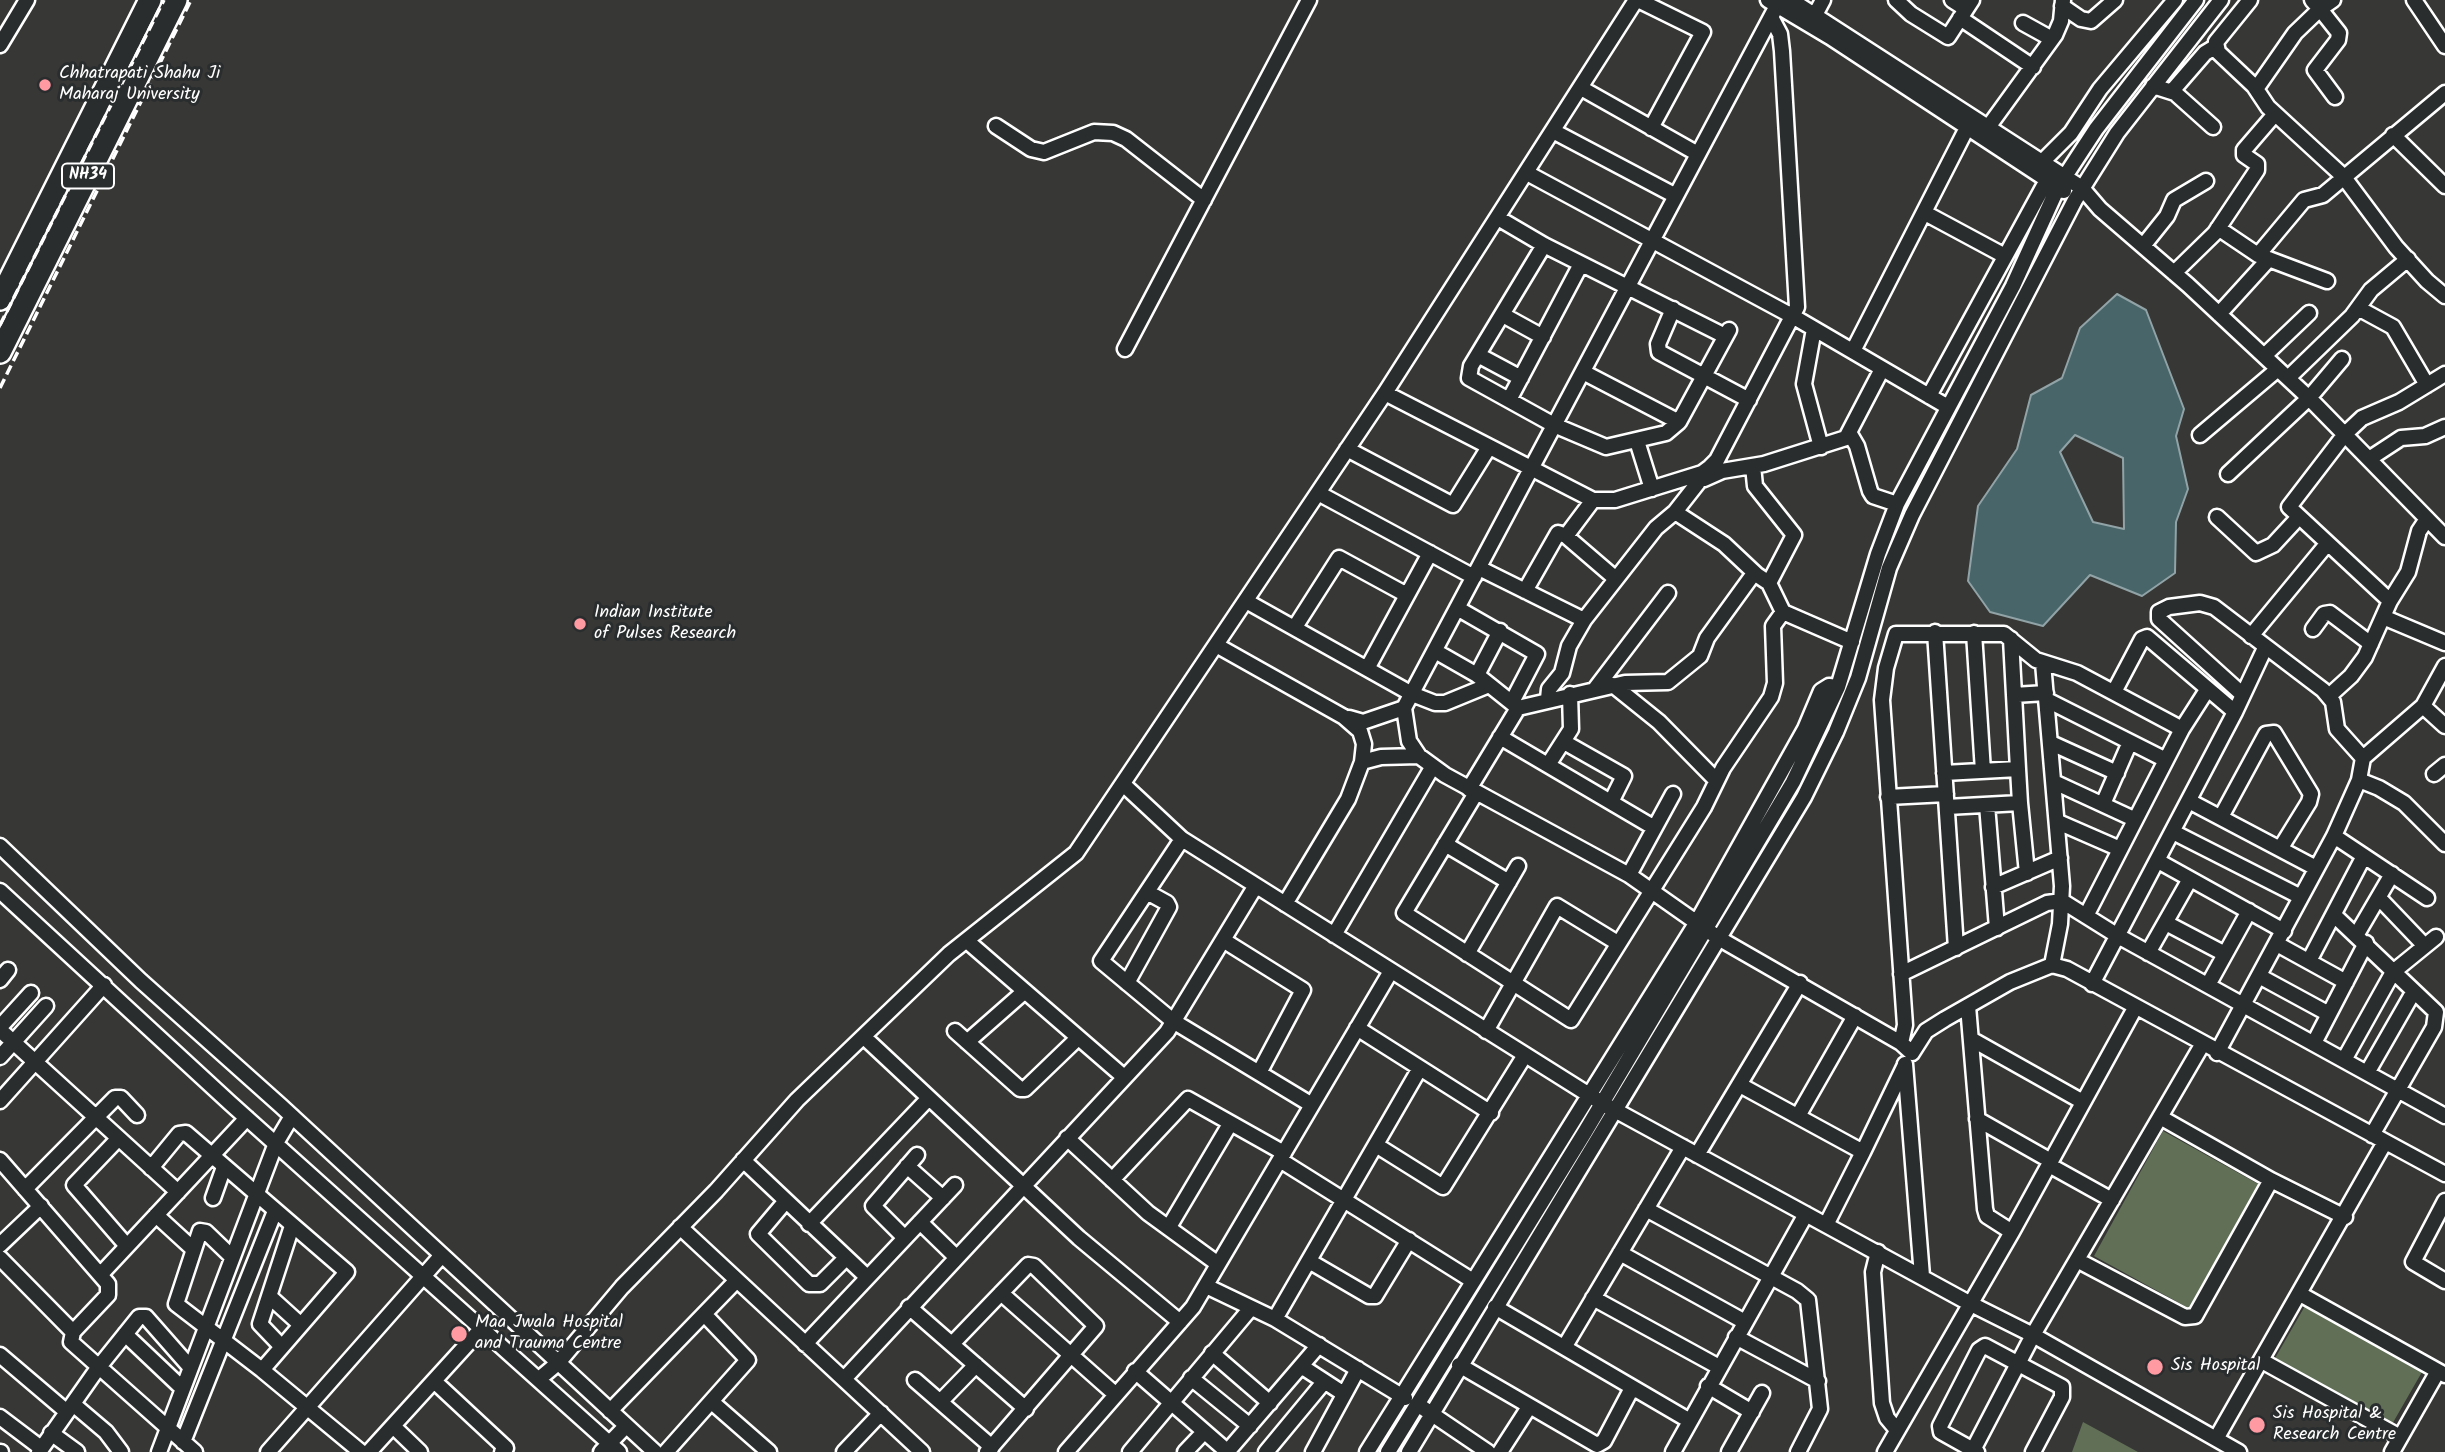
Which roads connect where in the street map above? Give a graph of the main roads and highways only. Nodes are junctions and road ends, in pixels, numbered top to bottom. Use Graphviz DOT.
graph roads {
  1 [pos="150,0"];
  2 [pos="176,0"];
  3 [pos="72,155"];
  4 [pos="93,165"];
  5 [pos="0,299"];
  6 [pos="0,352"];
  1 -- 3 [label="highway, NH34"];
  2 -- 4 [label="highway, NH34"];
  3 -- 4 [label="highway"];
  3 -- 5 [label="highway, NH34"];
  4 -- 6 [label="highway, NH34"];
}
